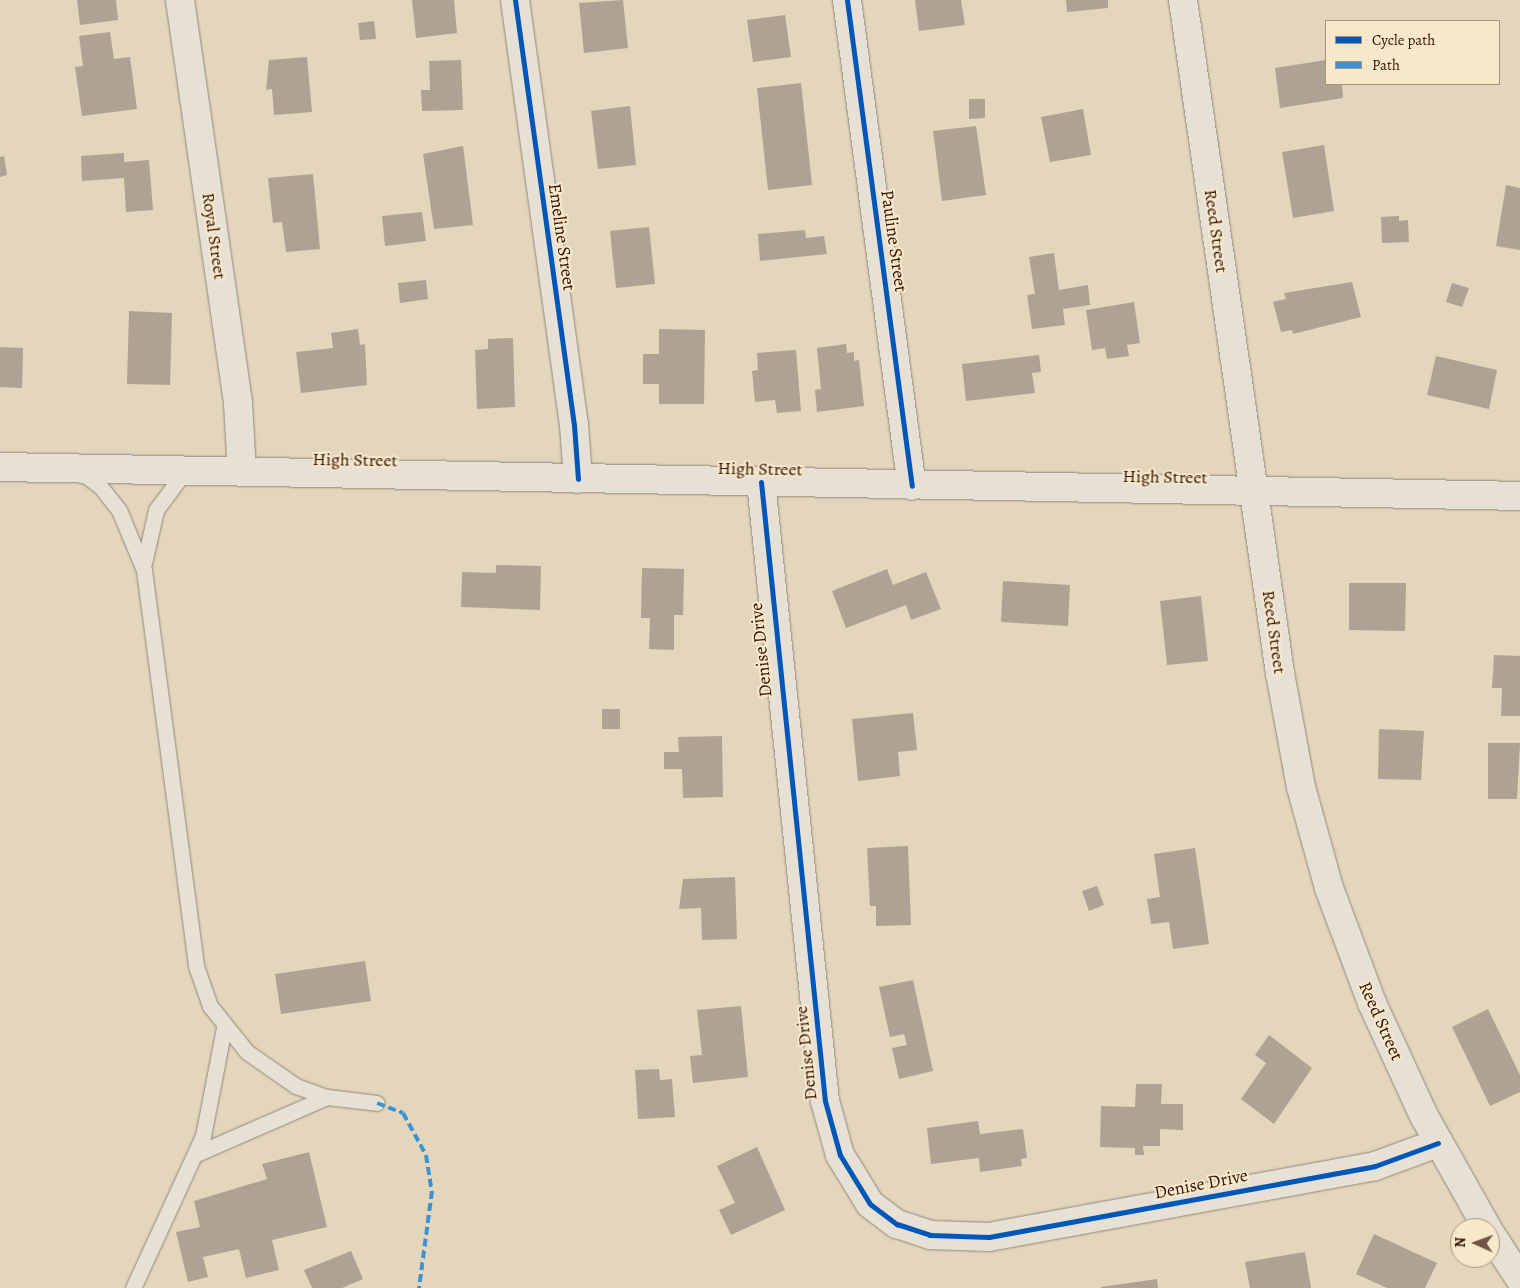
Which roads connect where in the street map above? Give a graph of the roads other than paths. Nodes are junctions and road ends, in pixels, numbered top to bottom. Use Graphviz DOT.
graph roads {
  1 [pos="180,0"];
  2 [pos="515,0"];
  3 [pos="847,0"];
  4 [pos="1183,0"];
  5 [pos="0,467"];
  6 [pos="76,469"];
  7 [pos="185,471"];
  8 [pos="242,472"];
  9 [pos="578,479"];
  10 [pos="761,482"];
  11 [pos="912,486"];
  12 [pos="1254,492"];
  13 [pos="1520,496"];
  14 [pos="144,570"];
  15 [pos="224,1028"];
  16 [pos="327,1097"];
  17 [pos="377,1103"];
  18 [pos="1438,1142"];
  19 [pos="196,1154"];
  20 [pos="1481,1218"];
  21 [pos="1500,1248"];
  22 [pos="1520,1279"];
  23 [pos="134,1288"];
  1 -- 8 [label="main road, Royal Street"];
  2 -- 9 [label="main road, Emeline Street"];
  3 -- 11 [label="main road, Pauline Street"];
  4 -- 12 [label="main road, Reed Street"];
  5 -- 6 [label="main road, High Street"];
  6 -- 7 [label="main road, High Street"];
  6 -- 14 [label="lane"];
  7 -- 8 [label="main road, High Street"];
  7 -- 14 [label="lane"];
  8 -- 9 [label="main road, High Street"];
  9 -- 10 [label="main road, High Street"];
  10 -- 11 [label="main road, High Street"];
  10 -- 18 [label="main road, Denise Drive"];
  11 -- 12 [label="main road, High Street"];
  12 -- 13 [label="main road, High Street"];
  12 -- 18 [label="main road, Reed Street"];
  14 -- 15 [label="lane"];
  15 -- 16 [label="lane"];
  15 -- 19 [label="lane"];
  16 -- 17 [label="lane"];
  16 -- 19 [label="lane"];
  18 -- 20 [label="main road, Reed Street"];
  19 -- 23 [label="lane"];
  21 -- 22 [label="main road"];
}
